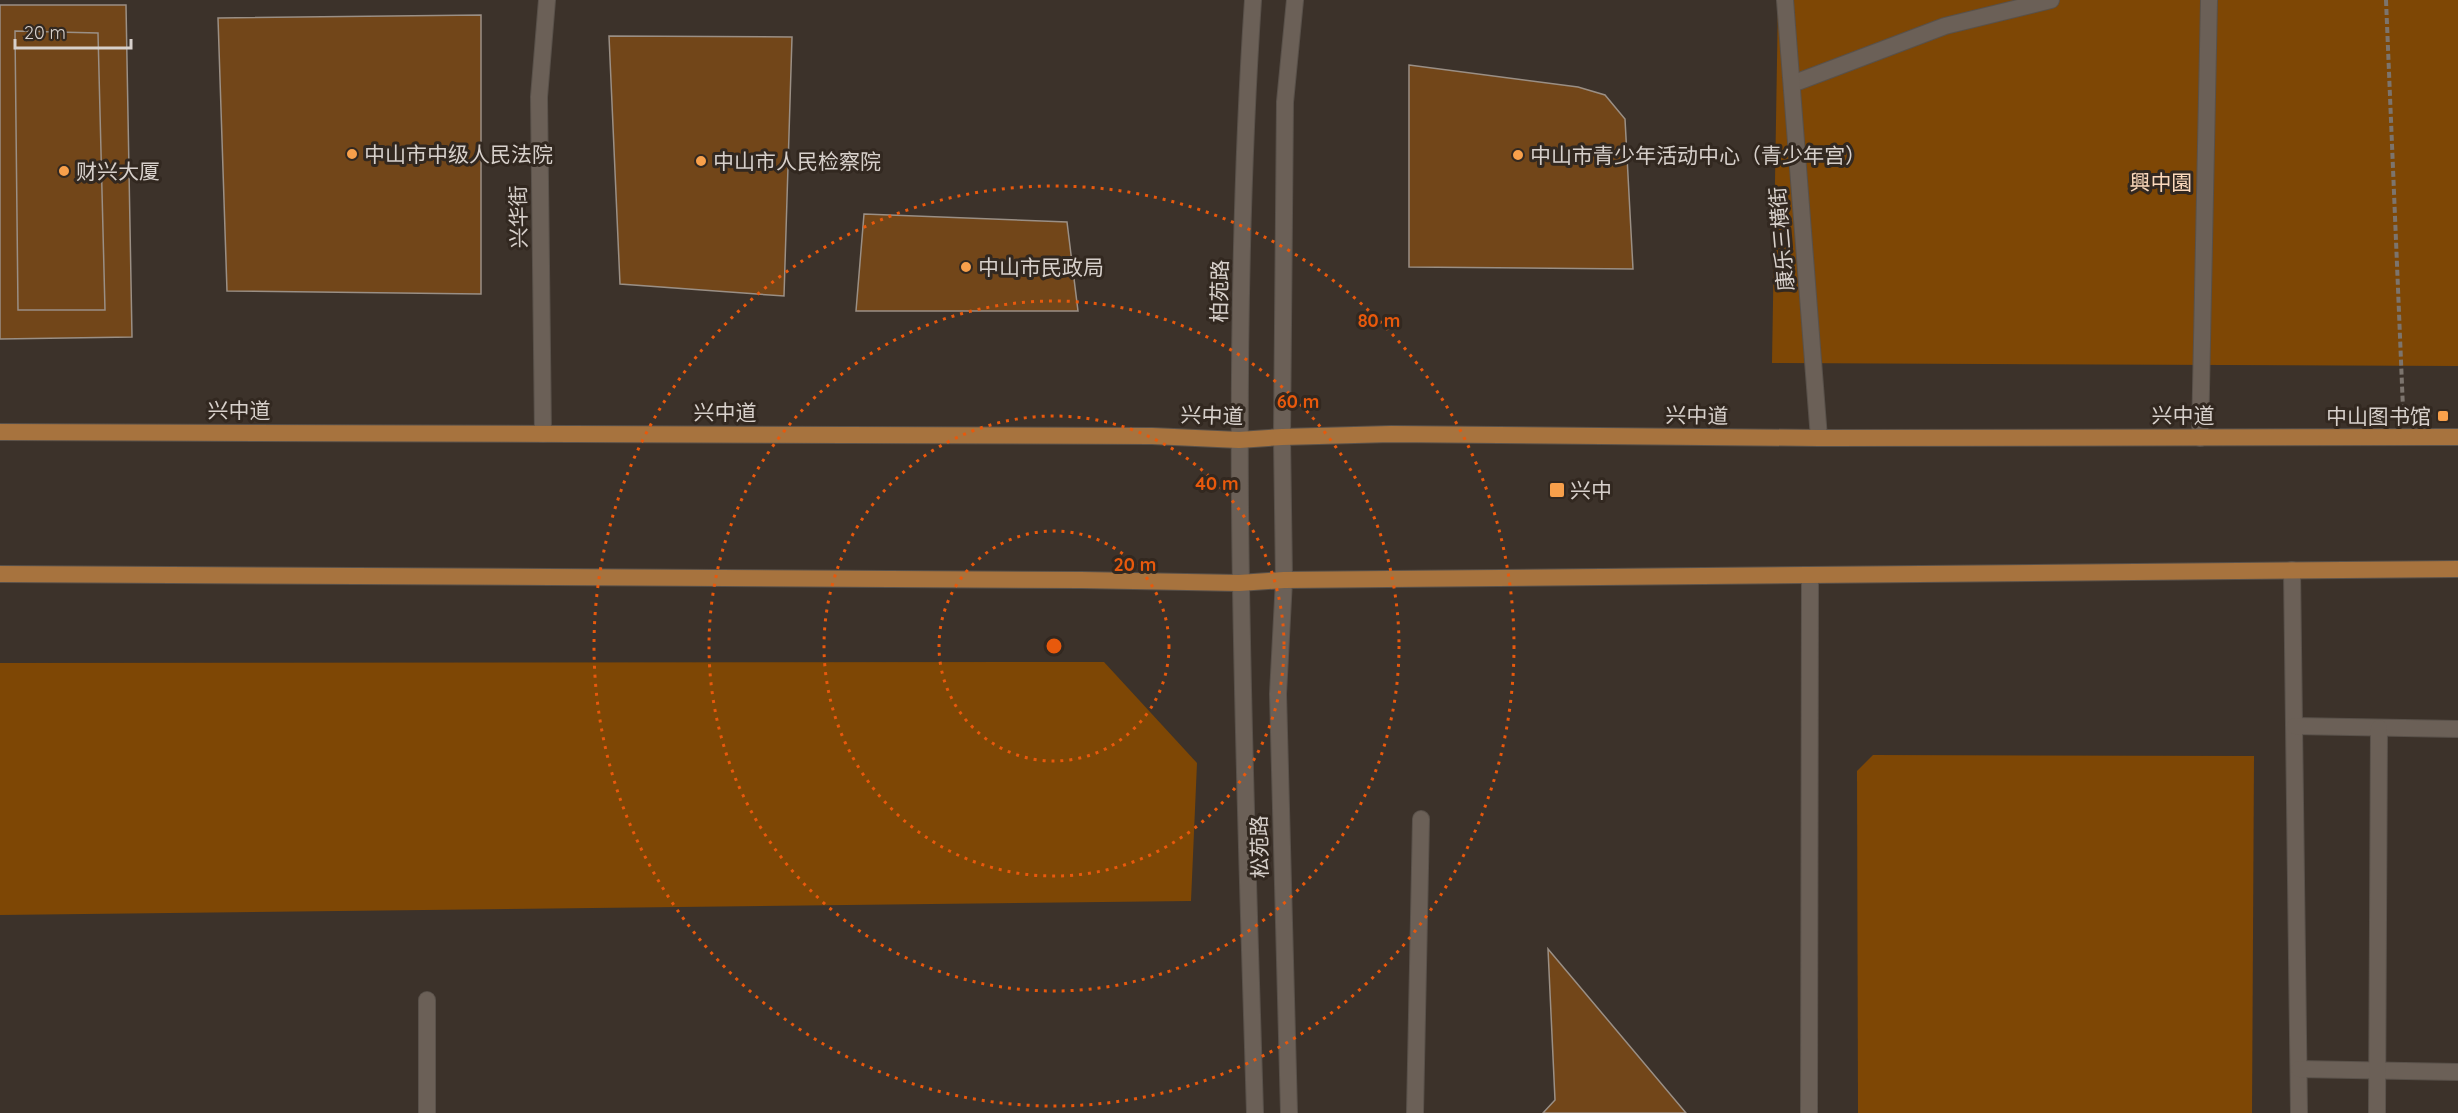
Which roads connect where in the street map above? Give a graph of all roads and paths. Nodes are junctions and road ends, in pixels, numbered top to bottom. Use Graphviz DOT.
graph roads {
  1 [pos="547,0"];
  2 [pos="1253,0"];
  3 [pos="1295,0"];
  4 [pos="1785,0"];
  5 [pos="2051,0"];
  6 [pos="2210,0"];
  7 [pos="2386,0"];
  8 [pos="1792,84"];
  9 [pos="0,432"];
  10 [pos="543,434"];
  11 [pos="1282,437"];
  12 [pos="2404,437"];
  13 [pos="2458,437"];
  14 [pos="1819,438"];
  15 [pos="2200,438"];
  16 [pos="1239,440"];
  17 [pos="2458,569"];
  18 [pos="2292,570"];
  19 [pos="0,574"];
  20 [pos="1810,576"];
  21 [pos="1284,580"];
  22 [pos="1239,583"];
  23 [pos="2295,726"];
  24 [pos="2379,728"];
  25 [pos="2458,729"];
  26 [pos="1421,819"];
  27 [pos="427,1000"];
  28 [pos="2299,1069"];
  29 [pos="2377,1070"];
  30 [pos="2458,1072"];
  31 [pos="427,1113"];
  32 [pos="1255,1113"];
  33 [pos="1289,1113"];
  34 [pos="1415,1113"];
  35 [pos="1809,1113"];
  36 [pos="2299,1113"];
  37 [pos="2377,1113"];
  1 -- 10 [label="street, 兴华街"];
  2 -- 16 [label="street, 柏苑路"];
  3 -- 11 [label="street"];
  4 -- 8 [label="street, 康乐三横街"];
  5 -- 8 [label="street"];
  6 -- 15 [label="street"];
  7 -- 12 [label="path"];
  8 -- 14 [label="street, 康乐三横街"];
  9 -- 10 [label="main road, 兴中道"];
  10 -- 16 [label="main road, 兴中道"];
  11 -- 14 [label="main road, 兴中道"];
  11 -- 16 [label="main road, 兴中道"];
  11 -- 21 [label="street"];
  12 -- 13 [label="main road, 兴中道"];
  12 -- 15 [label="main road, 兴中道"];
  14 -- 15 [label="main road, 兴中道"];
  16 -- 22 [label="street, 柏苑路"];
  17 -- 18 [label="main road"];
  18 -- 20 [label="main road"];
  18 -- 23 [label="street"];
  19 -- 22 [label="main road"];
  20 -- 21 [label="main road"];
  20 -- 35 [label="street"];
  21 -- 22 [label="main road"];
  21 -- 33 [label="street, 松苑路"];
  22 -- 32 [label="street, 松苑路"];
  23 -- 24 [label="street"];
  23 -- 28 [label="street"];
  24 -- 25 [label="street"];
  24 -- 29 [label="street"];
  26 -- 34 [label="street"];
  27 -- 31 [label="street"];
  28 -- 29 [label="street"];
  28 -- 36 [label="street"];
  29 -- 30 [label="street"];
  29 -- 37 [label="street"];
}
